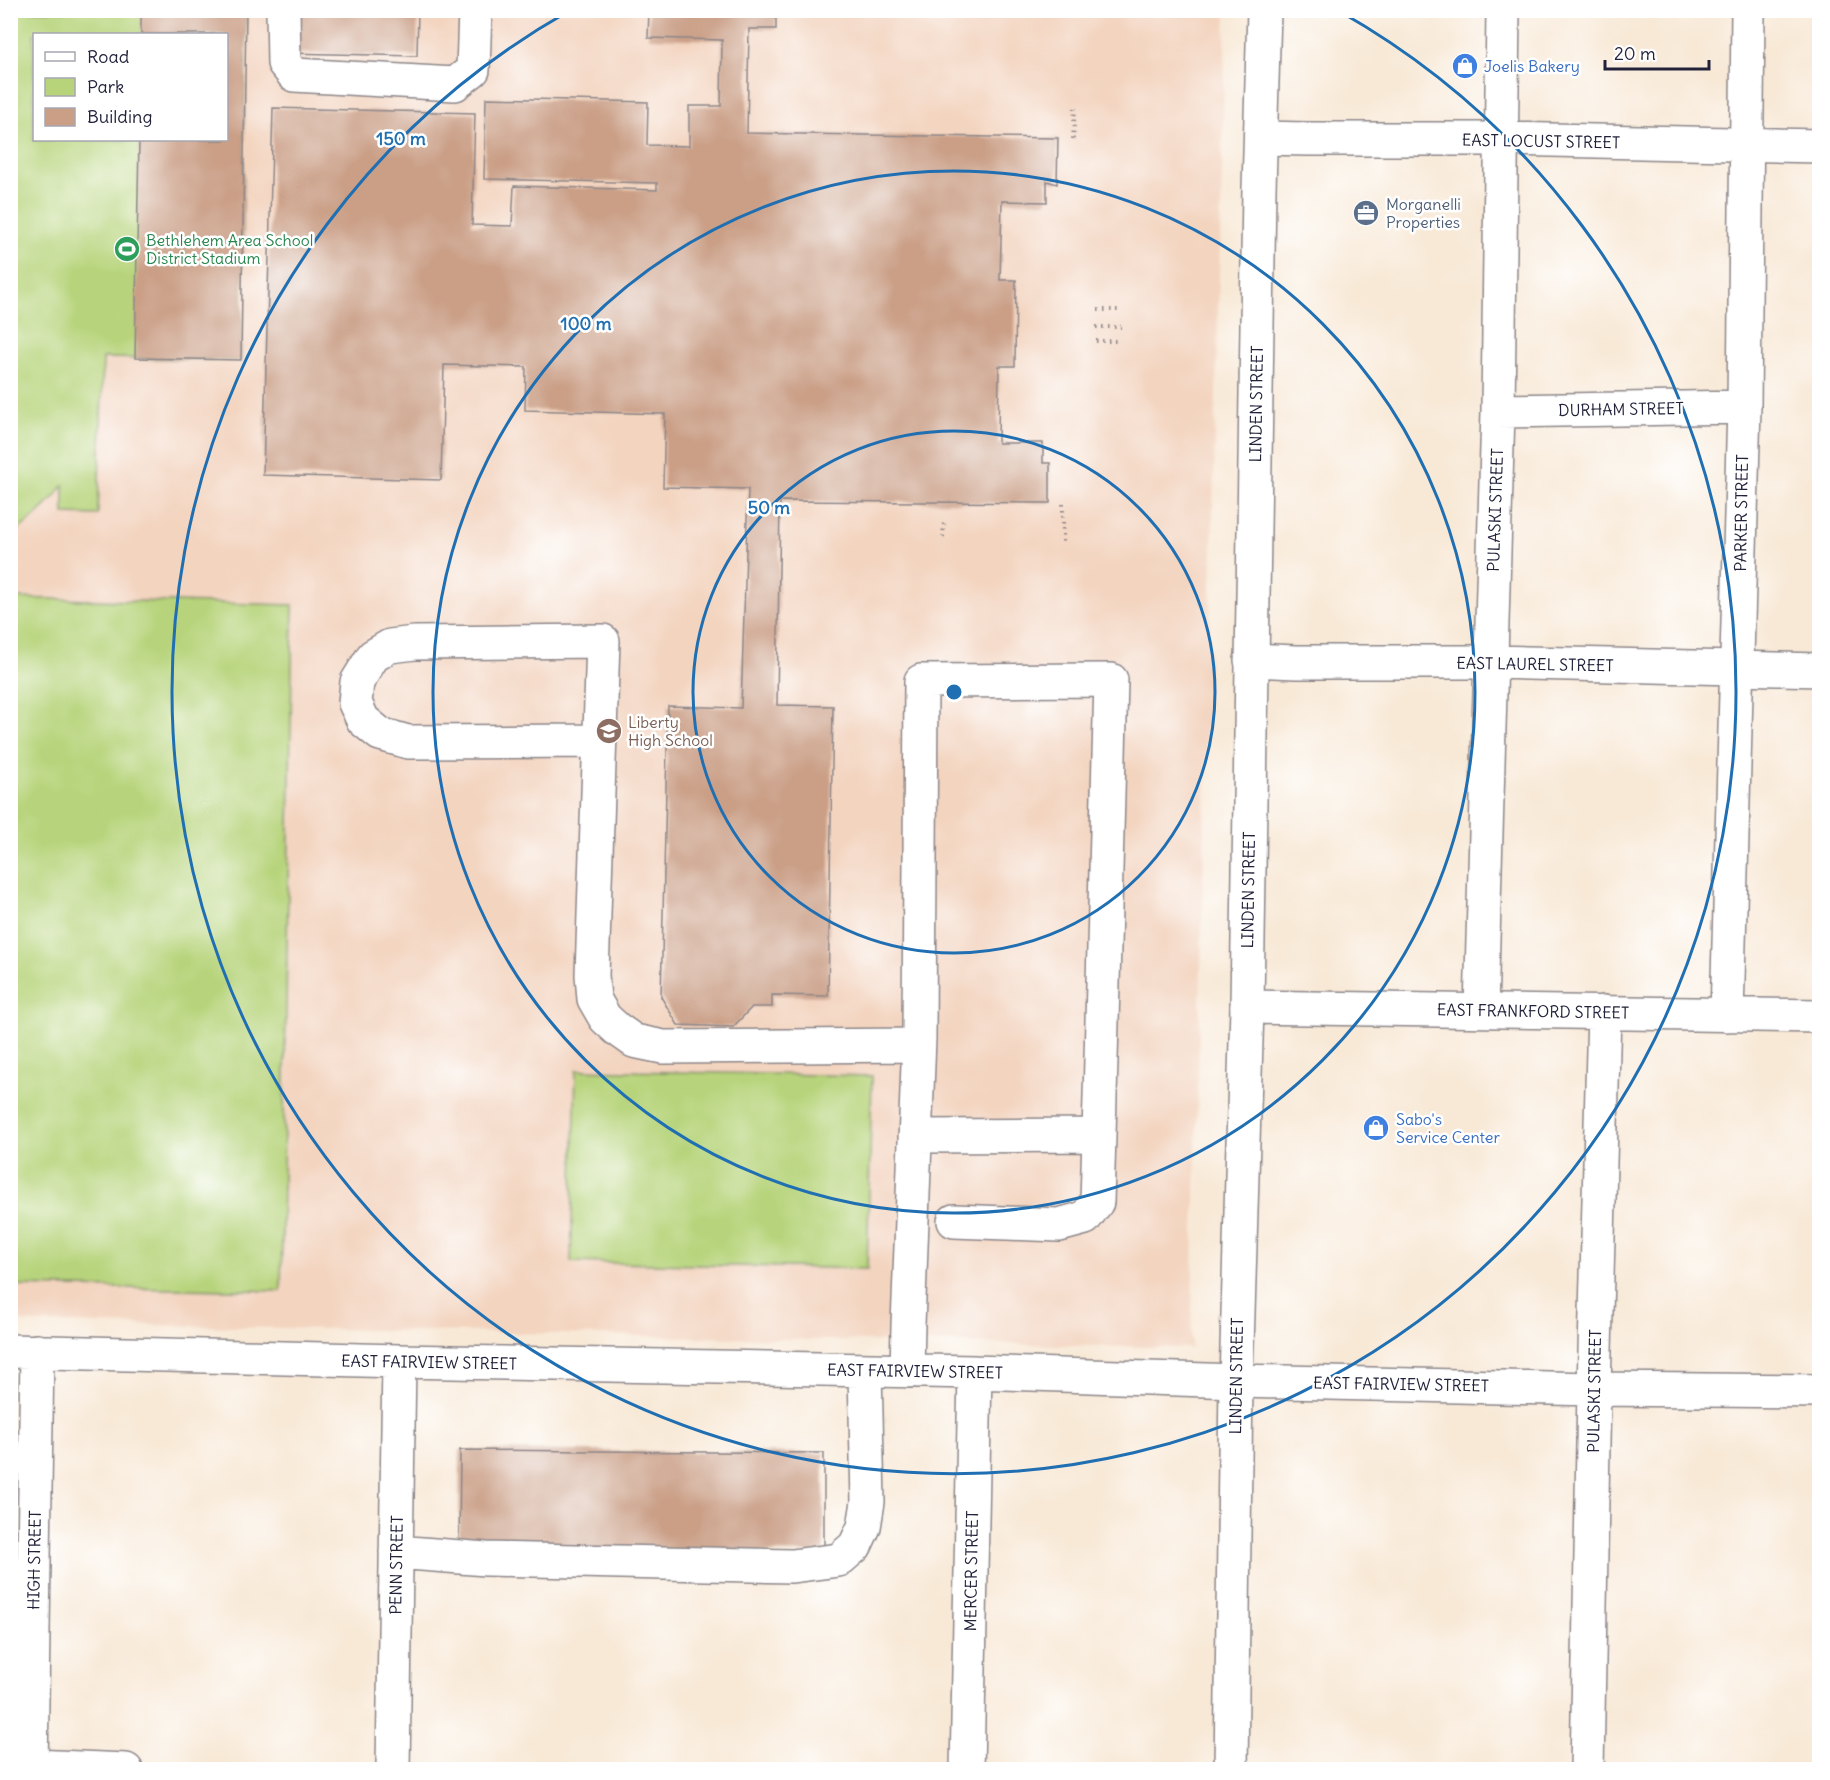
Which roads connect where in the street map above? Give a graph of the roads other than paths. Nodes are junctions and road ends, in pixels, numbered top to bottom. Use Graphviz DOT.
graph roads {
  1 [pos="283,10"];
  2 [pos="475,10"];
  3 [pos="1264,10"];
  4 [pos="1503,10"];
  5 [pos="1748,10"];
  6 [pos="1262,138"];
  7 [pos="1501,139"];
  8 [pos="1747,144"];
  9 [pos="1820,146"];
  10 [pos="1744,407"];
  11 [pos="1498,411"];
  12 [pos="1251,660"];
  13 [pos="1490,662"];
  14 [pos="1738,668"];
  15 [pos="1820,670"];
  16 [pos="600,741"];
  17 [pos="1247,1007"];
  18 [pos="1481,1010"];
  19 [pos="1604,1012"];
  20 [pos="1727,1015"];
  21 [pos="1820,1016"];
  22 [pos="918,1046"];
  23 [pos="1099,1135"];
  24 [pos="915,1136"];
  25 [pos="954,1221"];
  26 [pos="24,1351"];
  27 [pos="399,1361"];
  28 [pos="865,1371"];
  29 [pos="907,1371"];
  30 [pos="975,1372"];
  31 [pos="1236,1381"];
  32 [pos="1594,1389"];
  33 [pos="1820,1391"];
  34 [pos="396,1552"];
  35 [pos="24,1767"];
  36 [pos="126,1770"];
  37 [pos="393,1770"];
  38 [pos="967,1770"];
  39 [pos="1231,1770"];
  40 [pos="1587,1770"];
  1 -- 2 [label="street"];
  3 -- 6 [label="street, LINDEN STREET"];
  4 -- 7 [label="street, PULASKI STREET"];
  5 -- 8 [label="street, PARKER STREET"];
  6 -- 7 [label="street, EAST LOCUST STREET"];
  6 -- 12 [label="street, LINDEN STREET"];
  7 -- 8 [label="street, EAST LOCUST STREET"];
  7 -- 11 [label="street, PULASKI STREET"];
  8 -- 9 [label="street, EAST LOCUST STREET"];
  8 -- 10 [label="street, PARKER STREET"];
  10 -- 11 [label="street, DURHAM STREET"];
  10 -- 14 [label="street, PARKER STREET"];
  11 -- 13 [label="street, PULASKI STREET"];
  12 -- 13 [label="street, EAST LAUREL STREET"];
  12 -- 17 [label="street, LINDEN STREET"];
  13 -- 14 [label="street, EAST LAUREL STREET"];
  13 -- 18 [label="street, PULASKI STREET"];
  14 -- 15 [label="street, EAST LAUREL STREET"];
  14 -- 20 [label="street, PARKER STREET"];
  16 -- 16 [label="street"];
  16 -- 22 [label="street"];
  17 -- 18 [label="street, EAST FRANKFORD STREET"];
  17 -- 31 [label="street, LINDEN STREET"];
  18 -- 19 [label="street, EAST FRANKFORD STREET"];
  19 -- 20 [label="street, EAST FRANKFORD STREET"];
  19 -- 32 [label="street, PULASKI STREET"];
  20 -- 21 [label="street, EAST FRANKFORD STREET"];
  22 -- 23 [label="street"];
  22 -- 24 [label="street"];
  23 -- 24 [label="street"];
  23 -- 25 [label="street"];
  24 -- 29 [label="street"];
  26 -- 27 [label="street, EAST FAIRVIEW STREET"];
  26 -- 35 [label="street, HIGH STREET"];
  27 -- 28 [label="street, EAST FAIRVIEW STREET"];
  27 -- 34 [label="street, PENN STREET"];
  28 -- 29 [label="street, EAST FAIRVIEW STREET"];
  28 -- 34 [label="street"];
  29 -- 30 [label="street, EAST FAIRVIEW STREET"];
  30 -- 31 [label="street, EAST FAIRVIEW STREET"];
  30 -- 38 [label="street, MERCER STREET"];
  31 -- 32 [label="street, EAST FAIRVIEW STREET"];
  31 -- 39 [label="street, LINDEN STREET"];
  32 -- 33 [label="street, EAST FAIRVIEW STREET"];
  32 -- 40 [label="street, PULASKI STREET"];
  34 -- 37 [label="street, PENN STREET"];
  35 -- 36 [label="street"];
}
